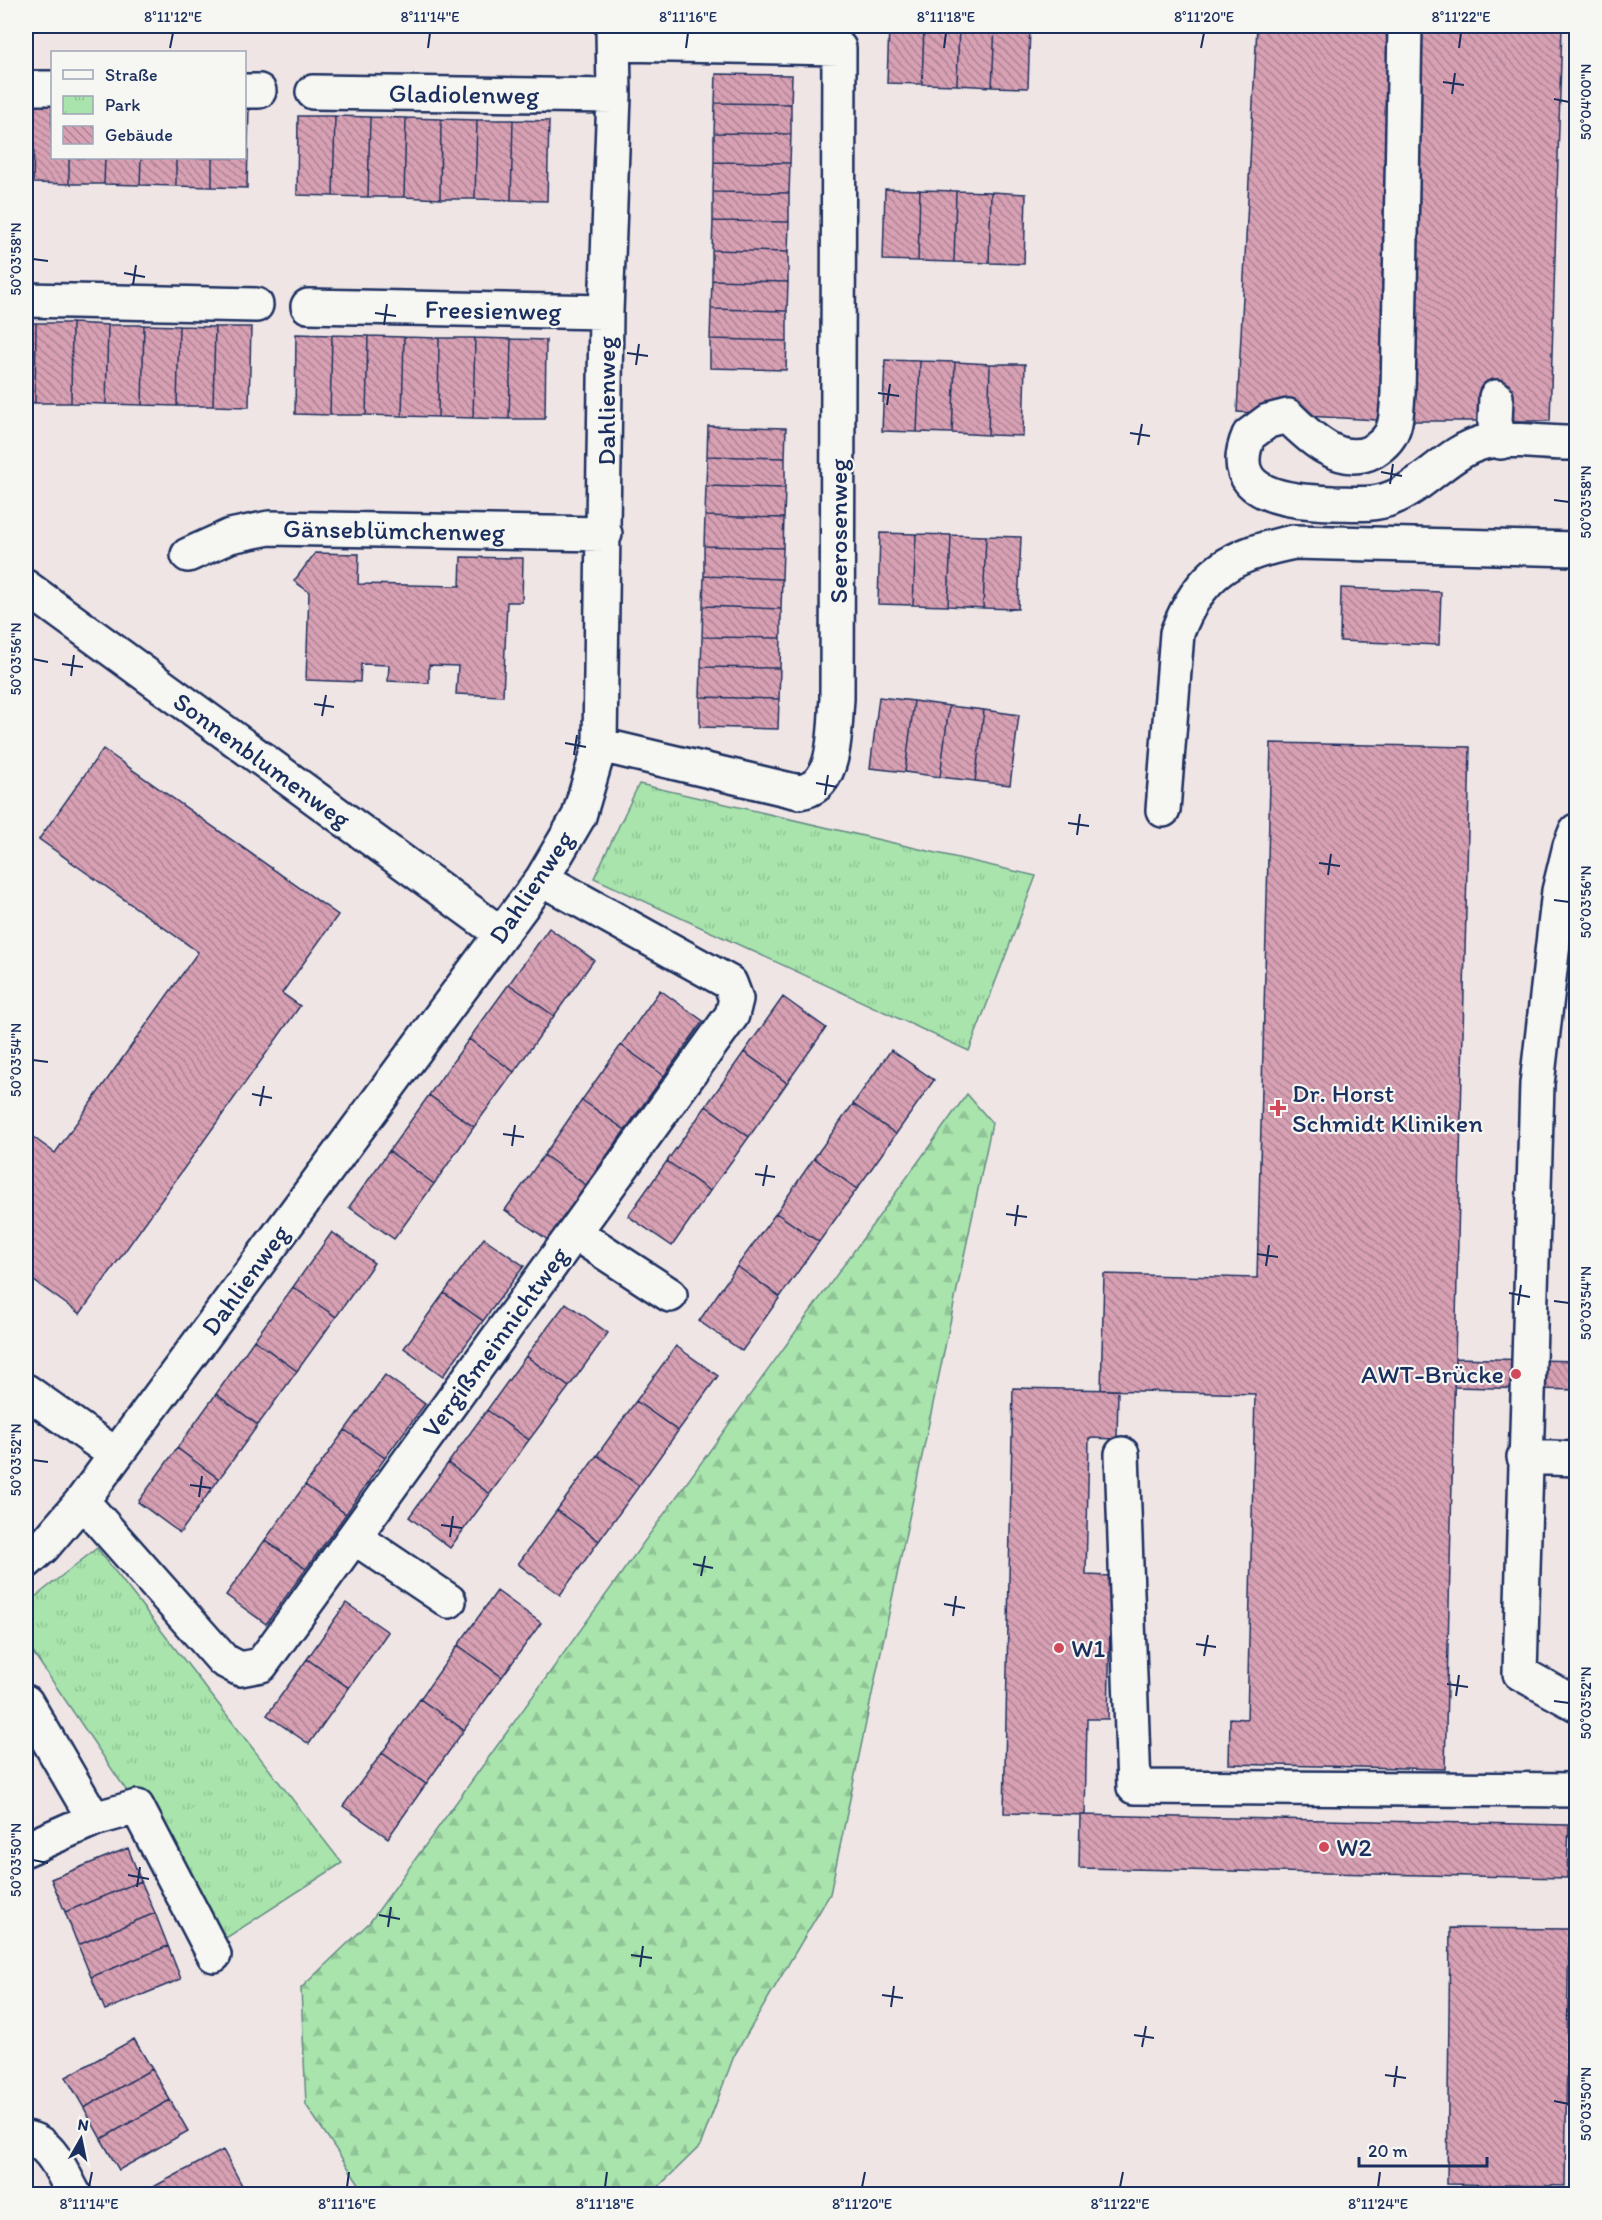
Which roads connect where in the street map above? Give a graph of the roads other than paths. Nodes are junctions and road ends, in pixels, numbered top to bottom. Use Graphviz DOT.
graph roads {
  1 [pos="1405,26"];
  2 [pos="614,35"];
  3 [pos="839,37"];
  4 [pos="26,88"];
  5 [pos="51,88"];
  6 [pos="313,92"];
  7 [pos="614,96"];
  8 [pos="26,300"];
  9 [pos="256,305"];
  10 [pos="308,306"];
  11 [pos="606,312"];
  12 [pos="1496,397"];
  13 [pos="1501,442"];
  14 [pos="1576,443"];
  15 [pos="605,534"];
  16 [pos="1576,549"];
  17 [pos="188,555"];
  18 [pos="26,586"];
  19 [pos="600,745"];
  20 [pos="1163,810"];
  21 [pos="1576,831"];
  22 [pos="542,879"];
  23 [pos="500,933"];
  24 [pos="575,1233"];
  25 [pos="670,1295"];
  26 [pos="26,1391"];
  27 [pos="1122,1454"];
  28 [pos="116,1455"];
  29 [pos="1524,1457"];
  30 [pos="1576,1459"];
  31 [pos="82,1501"];
  32 [pos="354,1537"];
  33 [pos="26,1562"];
  34 [pos="449,1601"];
  35 [pos="26,1702"];
  36 [pos="1576,1704"];
  37 [pos="1576,1790"];
  38 [pos="94,1820"];
  39 [pos="26,1849"];
  40 [pos="214,1955"];
  41 [pos="26,2138"];
  42 [pos="74,2194"];
  1 -- 13 [label="street"];
  2 -- 3 [label="street, Seerosenweg"];
  2 -- 7 [label="street, Dahlienweg"];
  3 -- 19 [label="street, Seerosenweg"];
  4 -- 5 [label="street"];
  6 -- 7 [label="street, Gladiolenweg"];
  7 -- 11 [label="street, Dahlienweg"];
  8 -- 9 [label="street"];
  10 -- 11 [label="street, Freesienweg"];
  11 -- 15 [label="street, Dahlienweg"];
  12 -- 13 [label="street"];
  13 -- 14 [label="street"];
  15 -- 17 [label="street, Gänseblümchenweg"];
  15 -- 19 [label="street, Dahlienweg"];
  16 -- 20 [label="street"];
  18 -- 23 [label="street, Sonnenblumenweg"];
  19 -- 22 [label="street, Dahlienweg"];
  21 -- 29 [label="street"];
  22 -- 23 [label="street, Dahlienweg"];
  22 -- 24 [label="street, Vergißmeinnichtweg"];
  23 -- 28 [label="street, Dahlienweg"];
  24 -- 25 [label="street"];
  24 -- 32 [label="street, Vergißmeinnichtweg"];
  26 -- 28 [label="street"];
  27 -- 37 [label="street"];
  28 -- 31 [label="street, Dahlienweg"];
  29 -- 30 [label="street"];
  29 -- 36 [label="street"];
  31 -- 32 [label="street, Vergißmeinnichtweg"];
  31 -- 33 [label="street, Dahlienweg"];
  32 -- 34 [label="street"];
  35 -- 38 [label="street"];
  38 -- 39 [label="street"];
  38 -- 40 [label="street"];
  41 -- 42 [label="street"];
}
